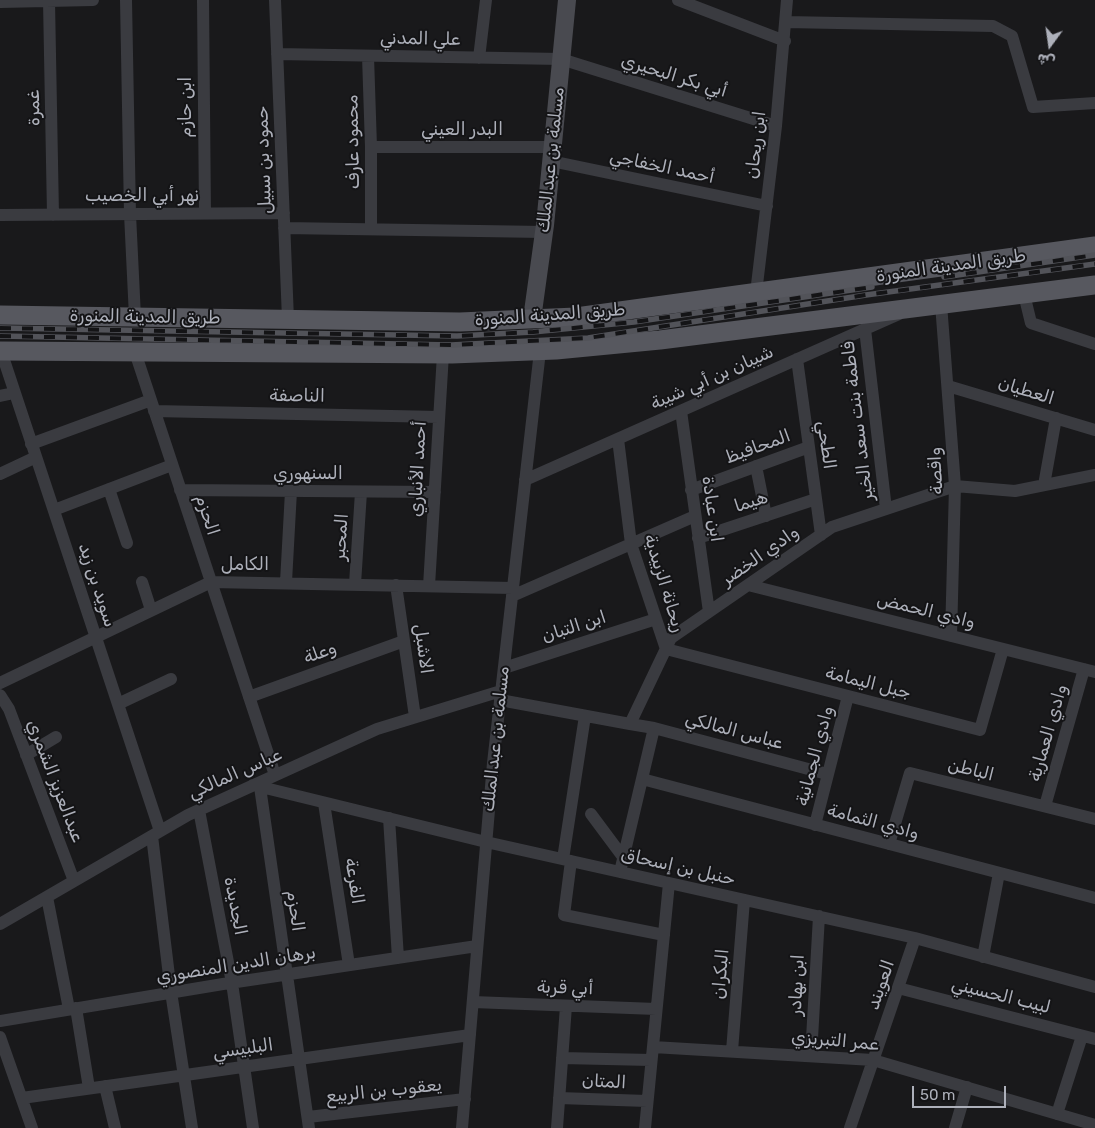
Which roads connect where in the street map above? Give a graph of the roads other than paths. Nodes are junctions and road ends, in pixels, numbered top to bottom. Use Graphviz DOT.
graph roads {
  1 [pos="93,0"];
  2 [pos="126,0"];
  3 [pos="203,0"];
  4 [pos="275,0"];
  5 [pos="486,0"];
  6 [pos="567,0"];
  7 [pos="787,0"];
  8 [pos="49,1"];
  9 [pos="682,1"];
  10 [pos="0,2"];
  11 [pos="786,22"];
  12 [pos="785,41"];
  13 [pos="277,54"];
  14 [pos="368,56"];
  15 [pos="479,58"];
  16 [pos="561,59"];
  17 [pos="1095,103"];
  18 [pos="776,126"];
  19 [pos="371,147"];
  20 [pos="552,154"];
  21 [pos="766,206"];
  22 [pos="284,212"];
  23 [pos="205,213"];
  24 [pos="53,214"];
  25 [pos="130,214"];
  26 [pos="0,215"];
  27 [pos="284,228"];
  28 [pos="371,228"];
  29 [pos="544,232"];
  30 [pos="1095,246"];
  31 [pos="1095,285"];
  32 [pos="756,293"];
  33 [pos="1024,294"];
  34 [pos="941,304"];
  35 [pos="913,308"];
  36 [pos="0,315"];
  37 [pos="134,317"];
  38 [pos="288,319"];
  39 [pos="532,319"];
  40 [pos="865,329"];
  41 [pos="1095,344"];
  42 [pos="0,351"];
  43 [pos="540,351"];
  44 [pos="134,352"];
  45 [pos="442,354"];
  46 [pos="797,359"];
  47 [pos="948,386"];
  48 [pos="14,393"];
  49 [pos="0,396"];
  50 [pos="152,406"];
  51 [pos="681,411"];
  52 [pos="439,417"];
  53 [pos="1056,418"];
  54 [pos="1095,430"];
  55 [pos="618,439"];
  56 [pos="32,444"];
  57 [pos="809,447"];
  58 [pos="36,457"];
  59 [pos="172,465"];
  60 [pos="756,466"];
  61 [pos="0,474"];
  62 [pos="1095,475"];
  63 [pos="525,480"];
  64 [pos="1044,485"];
  65 [pos="955,486"];
  66 [pos="109,489"];
  67 [pos="180,490"];
  68 [pos="691,490"];
  69 [pos="291,491"];
  70 [pos="361,492"];
  71 [pos="435,492"];
  72 [pos="816,499"];
  73 [pos="886,509"];
  74 [pos="54,510"];
  75 [pos="695,516"];
  76 [pos="766,516"];
  77 [pos="821,535"];
  78 [pos="698,538"];
  79 [pos="127,543"];
  80 [pos="631,544"];
  81 [pos="142,582"];
  82 [pos="211,582"];
  83 [pos="286,582"];
  84 [pos="355,584"];
  85 [pos="396,585"];
  86 [pos="748,585"];
  87 [pos="430,586"];
  88 [pos="512,592"];
  89 [pos="152,610"];
  90 [pos="709,612"];
  91 [pos="656,619"];
  92 [pos="952,636"];
  93 [pos="96,637"];
  94 [pos="404,640"];
  95 [pos="666,649"];
  96 [pos="1003,649"];
  97 [pos="504,668"];
  98 [pos="1089,670"];
  99 [pos="171,678"];
  100 [pos="0,682"];
  101 [pos="0,695"];
  102 [pos="501,695"];
  103 [pos="848,696"];
  104 [pos="249,697"];
  105 [pos="118,704"];
  106 [pos="585,716"];
  107 [pos="415,717"];
  108 [pos="630,724"];
  109 [pos="654,728"];
  110 [pos="56,737"];
  111 [pos="26,755"];
  112 [pos="828,774"];
  113 [pos="275,775"];
  114 [pos="642,779"];
  115 [pos="256,786"];
  116 [pos="324,803"];
  117 [pos="1045,806"];
  118 [pos="199,810"];
  119 [pos="591,814"];
  120 [pos="389,818"];
  121 [pos="1095,819"];
  122 [pos="815,825"];
  123 [pos="156,833"];
  124 [pos="486,842"];
  125 [pos="889,844"];
  126 [pos="623,857"];
  127 [pos="567,860"];
  128 [pos="620,872"];
  129 [pos="999,873"];
  130 [pos="74,881"];
  131 [pos="669,883"];
  132 [pos="47,897"];
  133 [pos="1095,898"];
  134 [pos="744,900"];
  135 [pos="819,916"];
  136 [pos="0,924"];
  137 [pos="664,934"];
  138 [pos="915,938"];
  139 [pos="477,946"];
  140 [pos="983,957"];
  141 [pos="398,958"];
  142 [pos="349,965"];
  143 [pos="286,975"];
  144 [pos="232,983"];
  145 [pos="1095,987"];
  146 [pos="898,988"];
  147 [pos="171,992"];
  148 [pos="473,1002"];
  149 [pos="566,1006"];
  150 [pos="73,1009"];
  151 [pos="656,1009"];
  152 [pos="0,1020"];
  153 [pos="470,1035"];
  154 [pos="1082,1036"];
  155 [pos="0,1039"];
  156 [pos="1095,1039"];
  157 [pos="652,1047"];
  158 [pos="732,1051"];
  159 [pos="811,1056"];
  160 [pos="562,1058"];
  161 [pos="300,1059"];
  162 [pos="651,1060"];
  163 [pos="874,1060"];
  164 [pos="245,1066"];
  165 [pos="184,1075"];
  166 [pos="105,1086"];
  167 [pos="967,1087"];
  168 [pos="89,1088"];
  169 [pos="22,1098"];
  170 [pos="559,1098"];
  171 [pos="465,1099"];
  172 [pos="647,1101"];
  173 [pos="1058,1114"];
  174 [pos="308,1123"];
  175 [pos="1095,1125"];
  176 [pos="32,1128"];
  177 [pos="115,1128"];
  178 [pos="192,1128"];
  179 [pos="253,1128"];
  180 [pos="462,1128"];
  181 [pos="556,1128"];
  182 [pos="645,1128"];
  183 [pos="850,1128"];
  184 [pos="955,1128"];
  1 -- 8 [label="street"];
  2 -- 25 [label="street"];
  3 -- 23 [label="street, ابن حازم"];
  4 -- 13 [label="street, حمود بن سبيل"];
  5 -- 15 [label="street"];
  6 -- 16 [label="main road, مسلمة بن عبدالملك"];
  7 -- 11 [label="street, ابن ريحان"];
  8 -- 10 [label="street"];
  8 -- 24 [label="street, غمرة"];
  9 -- 12 [label="street"];
  11 -- 12 [label="street, ابن ريحان"];
  11 -- 17 [label="street"];
  12 -- 18 [label="street, ابن ريحان"];
  13 -- 14 [label="street, علي المدني"];
  13 -- 22 [label="street, حمود بن سبيل"];
  14 -- 15 [label="street, علي المدني"];
  14 -- 19 [label="street, محمود عارف"];
  15 -- 16 [label="street, علي المدني"];
  16 -- 18 [label="street, أبي بكر البحيري"];
  16 -- 20 [label="main road, مسلمة بن عبدالملك"];
  18 -- 21 [label="street, ابن ريحان"];
  19 -- 20 [label="street, البدر العيني"];
  19 -- 28 [label="street, محمود عارف"];
  20 -- 21 [label="street, أحمد الخفاجي"];
  20 -- 29 [label="main road, مسلمة بن عبدالملك"];
  21 -- 32 [label="street, ابن ريحان"];
  22 -- 23 [label="street, نهر أبي الخصيب"];
  22 -- 27 [label="street, حمود بن سبيل"];
  23 -- 25 [label="street, نهر أبي الخصيب"];
  24 -- 25 [label="street, نهر أبي الخصيب"];
  24 -- 26 [label="street, نهر أبي الخصيب"];
  25 -- 37 [label="street"];
  27 -- 28 [label="street"];
  27 -- 38 [label="street, حمود بن سبيل"];
  28 -- 29 [label="street"];
  29 -- 39 [label="main road, مسلمة بن عبدالملك"];
  30 -- 32 [label="main road, طريق المدينة المنورة"];
  31 -- 33 [label="main road, طريق المدينة المنورة"];
  32 -- 39 [label="main road, طريق المدينة المنورة"];
  33 -- 34 [label="main road, طريق المدينة المنورة"];
  33 -- 41 [label="street"];
  34 -- 35 [label="main road, طريق المدينة المنورة"];
  34 -- 47 [label="street, واقصة"];
  35 -- 40 [label="street, شيبان بن أبي شيبة"];
  35 -- 43 [label="main road, طريق المدينة المنورة"];
  36 -- 37 [label="main road, طريق المدينة المنورة"];
  37 -- 38 [label="main road, طريق المدينة المنورة"];
  38 -- 39 [label="main road, طريق المدينة المنورة"];
  40 -- 46 [label="street, شيبان بن أبي شيبة"];
  40 -- 73 [label="street, فاطمة بنت سعد الخير"];
  42 -- 44 [label="main road, طريق المدينة المنورة"];
  42 -- 48 [label="street, سويد بن زيد"];
  43 -- 45 [label="main road, طريق المدينة المنورة"];
  43 -- 63 [label="street, مسلمة بن عبدالملك"];
  44 -- 45 [label="main road, طريق المدينة المنورة"];
  44 -- 50 [label="street, الحزم"];
  45 -- 52 [label="street, أحمد الأنباري"];
  46 -- 51 [label="street, شيبان بن أبي شيبة"];
  46 -- 57 [label="street, الطحي"];
  47 -- 53 [label="street, العطيان"];
  47 -- 65 [label="street, واقصة"];
  48 -- 49 [label="street"];
  48 -- 56 [label="street, سويد بن زيد"];
  50 -- 52 [label="street, الناصفة"];
  50 -- 56 [label="street, الناصفة"];
  50 -- 59 [label="street, الحزم"];
  51 -- 55 [label="street, شيبان بن أبي شيبة"];
  51 -- 68 [label="street, ابن عبادة"];
  52 -- 71 [label="street, أحمد الأنباري"];
  53 -- 54 [label="street, العطيان"];
  53 -- 64 [label="street"];
  55 -- 63 [label="street, شيبان بن أبي شيبة"];
  55 -- 80 [label="street, ريحانة الزبيدية"];
  56 -- 58 [label="street, سويد بن زيد"];
  57 -- 60 [label="street, المحافيظ"];
  57 -- 72 [label="street, الطحي"];
  58 -- 61 [label="street"];
  58 -- 74 [label="street, سويد بن زيد"];
  59 -- 66 [label="street"];
  59 -- 67 [label="street, الحزم"];
  60 -- 68 [label="street, المحافيظ"];
  60 -- 76 [label="street"];
  62 -- 64 [label="street, وادي الخضر"];
  63 -- 88 [label="street, مسلمة بن عبدالملك"];
  64 -- 65 [label="street, وادي الخضر"];
  65 -- 73 [label="street, وادي الخضر"];
  65 -- 92 [label="street, واقصة"];
  66 -- 74 [label="street"];
  66 -- 79 [label="street"];
  67 -- 69 [label="street, السنهوري"];
  67 -- 82 [label="street, الحزم"];
  68 -- 75 [label="street, ابن عبادة"];
  69 -- 70 [label="street, السنهوري"];
  69 -- 83 [label="street"];
  70 -- 71 [label="street, السنهوري"];
  70 -- 84 [label="street, المحبر"];
  71 -- 87 [label="street, أحمد الأنباري"];
  72 -- 76 [label="street, هيما"];
  72 -- 77 [label="street, الطحي"];
  73 -- 77 [label="street, وادي الخضر"];
  74 -- 93 [label="street, سويد بن زيد"];
  75 -- 78 [label="street, ابن عبادة"];
  75 -- 80 [label="street, الكامل"];
  76 -- 78 [label="street, هيما"];
  77 -- 86 [label="street, وادي الخضر"];
  78 -- 90 [label="street, ابن عبادة"];
  80 -- 88 [label="street, الكامل"];
  80 -- 91 [label="street, ريحانة الزبيدية"];
  81 -- 89 [label="street"];
  82 -- 83 [label="street, الكامل"];
  82 -- 89 [label="street, الكامل"];
  82 -- 104 [label="street, الحزم"];
  83 -- 84 [label="street, الكامل"];
  84 -- 85 [label="street, الكامل"];
  85 -- 87 [label="street, الكامل"];
  85 -- 94 [label="street, الاشبل"];
  86 -- 90 [label="street, وادي الخضر"];
  86 -- 92 [label="street, وادي الحمض"];
  87 -- 88 [label="street, الكامل"];
  88 -- 97 [label="street, مسلمة بن عبدالملك"];
  89 -- 93 [label="street, الكامل"];
  90 -- 95 [label="street, وادي الخضر"];
  91 -- 95 [label="street, ريحانة الزبيدية"];
  91 -- 97 [label="street, ابن التبان"];
  92 -- 96 [label="street, وادي الحمض"];
  93 -- 100 [label="street, الكامل"];
  93 -- 105 [label="street, سويد بن زيد"];
  94 -- 104 [label="street, وعلة"];
  94 -- 107 [label="street, الاشبل"];
  95 -- 103 [label="street, جبل اليمامة"];
  95 -- 108 [label="street, وادي الخضر"];
  96 -- 98 [label="street, وادي الحمض"];
  96 -- 103 [label="street, جبل اليمامة"];
  97 -- 102 [label="street, مسلمة بن عبدالملك"];
  98 -- 117 [label="street, وادي العمارية"];
  99 -- 105 [label="street"];
  101 -- 111 [label="street, عبدالعزيز الشمري"];
  102 -- 106 [label="street"];
  102 -- 107 [label="street, عباس المالكي"];
  102 -- 124 [label="street, مسلمة بن عبدالملك"];
  103 -- 112 [label="street, وادي الجمانية"];
  104 -- 113 [label="street, الحزم"];
  105 -- 123 [label="street, سويد بن زيد"];
  106 -- 108 [label="street"];
  106 -- 127 [label="street"];
  107 -- 113 [label="street, عباس المالكي"];
  108 -- 109 [label="street, عباس المالكي"];
  109 -- 112 [label="street, عباس المالكي"];
  109 -- 114 [label="street"];
  110 -- 111 [label="street"];
  111 -- 130 [label="street, عبدالعزيز الشمري"];
  112 -- 122 [label="street, وادي الجمانية"];
  113 -- 115 [label="street, عباس المالكي"];
  114 -- 122 [label="street, وادي الثمامة"];
  114 -- 126 [label="street"];
  115 -- 116 [label="street, حنبل بن إسحاق"];
  115 -- 118 [label="street, عباس المالكي"];
  115 -- 143 [label="street, الحزم"];
  116 -- 120 [label="street, حنبل بن إسحاق"];
  116 -- 142 [label="street, الفرعة"];
  117 -- 121 [label="street, الباطن"];
  117 -- 125 [label="street, الباطن"];
  118 -- 123 [label="street, عباس المالكي"];
  118 -- 144 [label="street, الجديدة"];
  119 -- 126 [label="street"];
  120 -- 124 [label="street, حنبل بن إسحاق"];
  120 -- 141 [label="street"];
  122 -- 125 [label="street, وادي الثمامة"];
  123 -- 130 [label="street, عباس المالكي"];
  123 -- 147 [label="street, سويد بن زيد"];
  124 -- 127 [label="street, حنبل بن إسحاق"];
  124 -- 139 [label="street, مسلمة بن عبدالملك"];
  125 -- 129 [label="street, وادي الثمامة"];
  126 -- 128 [label="street"];
  127 -- 128 [label="street, حنبل بن إسحاق"];
  127 -- 137 [label="street"];
  128 -- 131 [label="street, حنبل بن إسحاق"];
  129 -- 133 [label="street, وادي الثمامة"];
  129 -- 140 [label="street"];
  130 -- 132 [label="street, عباس المالكي"];
  131 -- 134 [label="street, حنبل بن إسحاق"];
  131 -- 137 [label="street"];
  132 -- 136 [label="street, عباس المالكي"];
  132 -- 150 [label="street"];
  134 -- 135 [label="street, حنبل بن إسحاق"];
  134 -- 158 [label="street, البكران"];
  135 -- 138 [label="street, حنبل بن إسحاق"];
  135 -- 159 [label="street, ابن بهادر"];
  137 -- 151 [label="street"];
  138 -- 140 [label="street, حنبل بن إسحاق"];
  138 -- 146 [label="street, العويند"];
  139 -- 141 [label="street, برهان الدين المنصوري"];
  139 -- 148 [label="street, مسلمة بن عبدالملك"];
  140 -- 145 [label="street, حنبل بن إسحاق"];
  141 -- 142 [label="street, برهان الدين المنصوري"];
  142 -- 143 [label="street, برهان الدين المنصوري"];
  143 -- 144 [label="street, برهان الدين المنصوري"];
  143 -- 161 [label="street, الحزم"];
  144 -- 147 [label="street, برهان الدين المنصوري"];
  144 -- 164 [label="street, الجديدة"];
  146 -- 154 [label="street, لبيب الحسيني"];
  146 -- 163 [label="street, العويند"];
  147 -- 150 [label="street, برهان الدين المنصوري"];
  147 -- 165 [label="street, سويد بن زيد"];
  148 -- 149 [label="street, أبي قربة"];
  148 -- 153 [label="street, مسلمة بن عبدالملك"];
  149 -- 151 [label="street, أبي قربة"];
  149 -- 160 [label="street"];
  150 -- 152 [label="street, برهان الدين المنصوري"];
  150 -- 168 [label="street"];
  151 -- 157 [label="street"];
  153 -- 161 [label="street, البلبيسي"];
  153 -- 171 [label="street, مسلمة بن عبدالملك"];
  154 -- 156 [label="street, لبيب الحسيني"];
  154 -- 173 [label="street"];
  155 -- 169 [label="street"];
  157 -- 158 [label="street, عمر التبريزي"];
  157 -- 162 [label="street"];
  158 -- 159 [label="street, عمر التبريزي"];
  159 -- 163 [label="street, عمر التبريزي"];
  160 -- 162 [label="street"];
  160 -- 170 [label="street"];
  161 -- 164 [label="street, البلبيسي"];
  161 -- 174 [label="street, الحزم"];
  162 -- 172 [label="street"];
  163 -- 167 [label="street, عمر التبريزي"];
  163 -- 183 [label="street, العويند"];
  164 -- 165 [label="street, البلبيسي"];
  164 -- 179 [label="street, الجديدة"];
  165 -- 166 [label="street, البلبيسي"];
  165 -- 178 [label="street, سويد بن زيد"];
  166 -- 168 [label="street, البلبيسي"];
  166 -- 177 [label="street"];
  167 -- 173 [label="street, عمر التبريزي"];
  167 -- 184 [label="street"];
  168 -- 169 [label="street, البلبيسي"];
  169 -- 176 [label="street"];
  170 -- 172 [label="street, المتان"];
  170 -- 181 [label="street"];
  171 -- 174 [label="street, يعقوب بن الربيع"];
  171 -- 180 [label="street, مسلمة بن عبدالملك"];
  172 -- 182 [label="street"];
  173 -- 175 [label="street, عمر التبريزي"];
}
